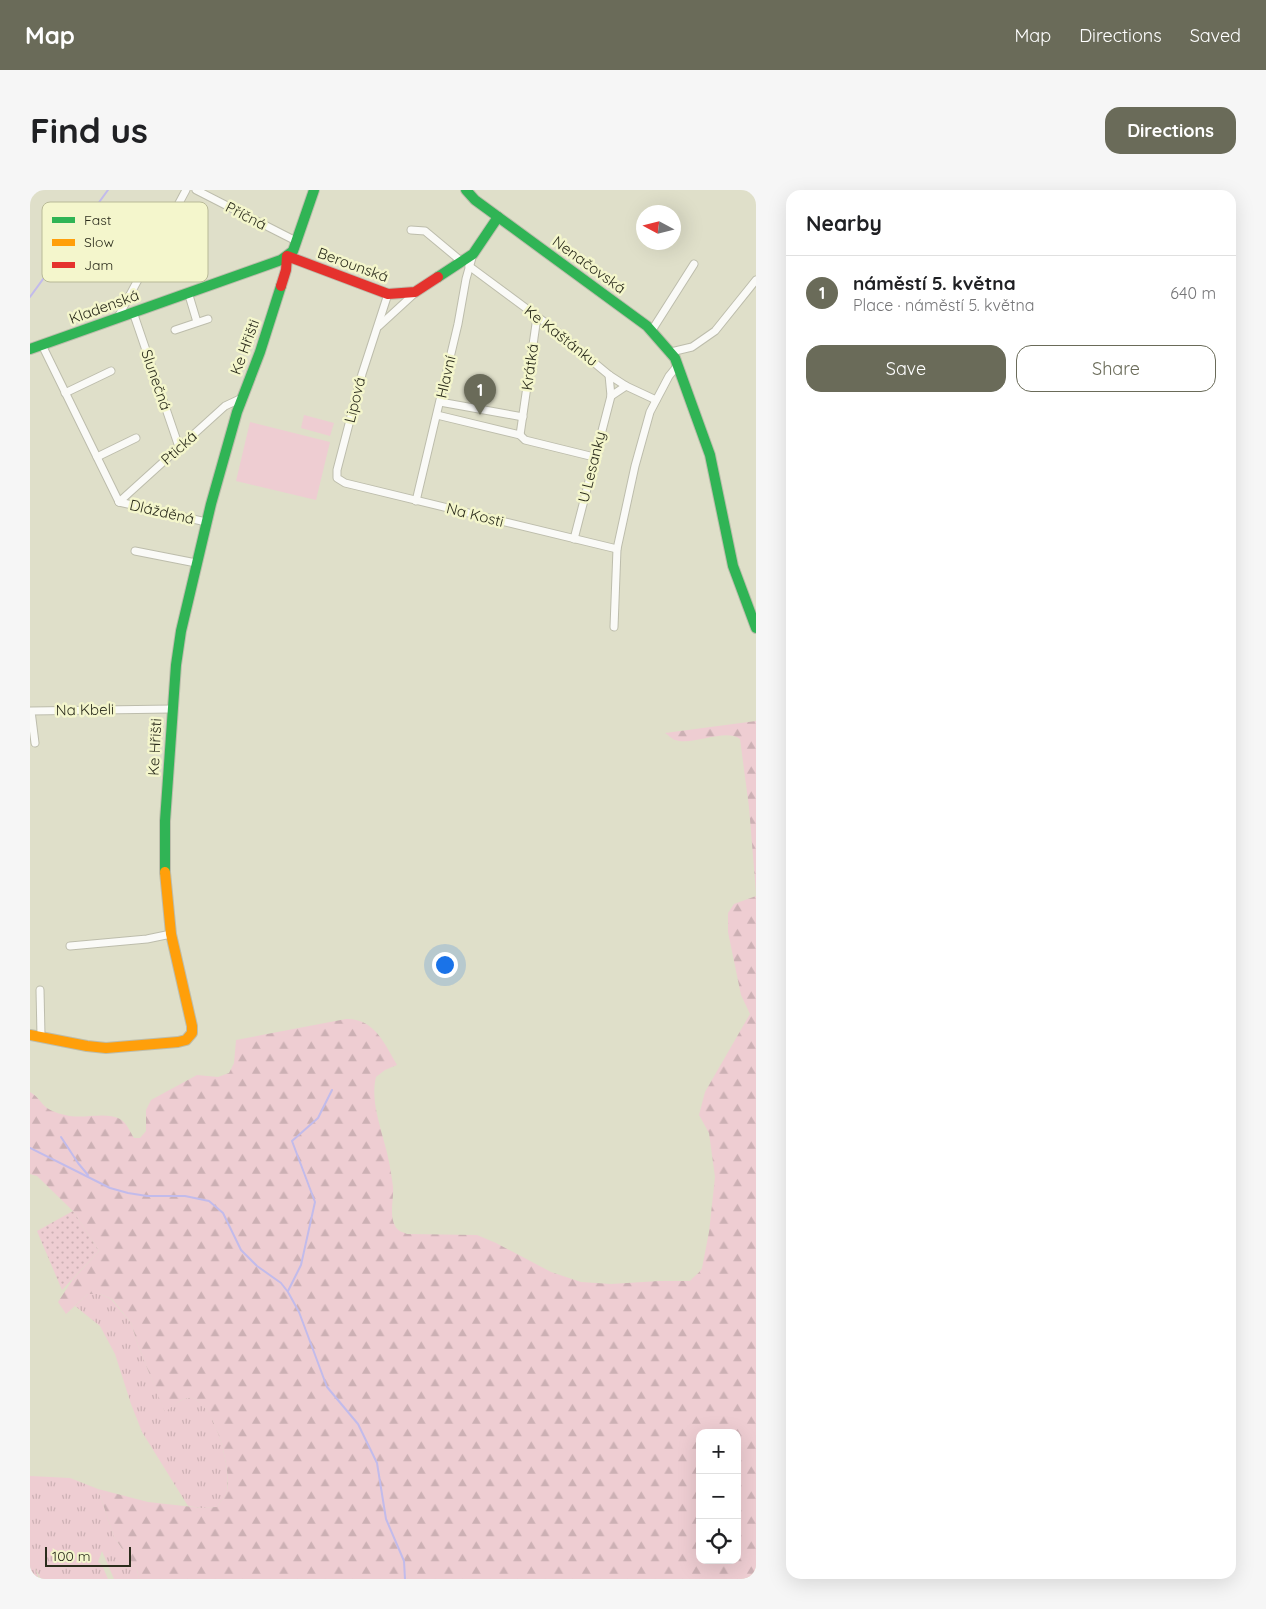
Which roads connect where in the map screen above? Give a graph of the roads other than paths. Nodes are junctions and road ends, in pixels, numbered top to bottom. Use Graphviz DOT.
graph roads {
  1 [pos="186,190"];
  2 [pos="196,190"];
  3 [pos="314,190"];
  4 [pos="466,190"];
  5 [pos="180,202"];
  6 [pos="498,217"];
  7 [pos="411,230"];
  8 [pos="296,241"];
  9 [pos="287,256"];
  10 [pos="465,264"];
  11 [pos="694,264"];
  12 [pos="756,280"];
  13 [pos="136,282"];
  14 [pos="188,292"];
  15 [pos="415,292"];
  16 [pos="388,294"];
  17 [pos="133,312"];
  18 [pos="537,317"];
  19 [pos="117,318"];
  20 [pos="208,318"];
  21 [pos="197,322"];
  22 [pos="378,327"];
  23 [pos="651,329"];
  24 [pos="175,330"];
  25 [pos="42,345"];
  26 [pos="30,349"];
  27 [pos="671,352"];
  28 [pos="678,365"];
  29 [pos="111,371"];
  30 [pos="609,375"];
  31 [pos="626,386"];
  32 [pos="65,392"];
  33 [pos="611,396"];
  34 [pos="242,398"];
  35 [pos="656,400"];
  36 [pos="440,402"];
  37 [pos="437,415"];
  38 [pos="523,417"];
  39 [pos="520,435"];
  40 [pos="136,438"];
  41 [pos="179,447"];
  42 [pos="97,456"];
  43 [pos="594,457"];
  44 [pos="336,474"];
  45 [pos="416,501"];
  46 [pos="119,502"];
  47 [pos="206,522"];
  48 [pos="574,539"];
  49 [pos="618,549"];
  50 [pos="134,550"];
  51 [pos="196,563"];
  52 [pos="614,626"];
  53 [pos="756,628"];
  54 [pos="172,709"];
  55 [pos="35,743"];
  56 [pos="171,934"];
  57 [pos="70,946"];
  58 [pos="40,990"];
  59 [pos="35,1035"];
  1 -- 5 [label="street"];
  2 -- 8 [label="street, Příčná"];
  3 -- 8 [label="street"];
  4 -- 6 [label="street, Nenačovská"];
  6 -- 10 [label="street, Berounská"];
  6 -- 23 [label="street, Nenačovská"];
  7 -- 10 [label="street, Ke Kaštánku"];
  8 -- 9 [label="street"];
  9 -- 14 [label="street, Kladenská"];
  9 -- 16 [label="street, Berounská"];
  9 -- 34 [label="street, Ke Hřišti"];
  10 -- 15 [label="street, Berounská"];
  10 -- 18 [label="street, Ke Kaštánku"];
  10 -- 36 [label="street, Hlavní"];
  11 -- 23 [label="street"];
  12 -- 27 [label="street"];
  13 -- 19 [label="street"];
  14 -- 17 [label="street, Kladenská"];
  14 -- 21 [label="street"];
  15 -- 16 [label="street, Berounská"];
  15 -- 22 [label="street, Lipová"];
  16 -- 22 [label="street, Lipová"];
  17 -- 19 [label="street, Kladenská"];
  17 -- 41 [label="street, Slunečná"];
  18 -- 30 [label="street, Ke Kaštánku"];
  18 -- 38 [label="street, Krátká"];
  19 -- 25 [label="street, Kladenská"];
  20 -- 21 [label="street"];
  21 -- 24 [label="street"];
  22 -- 44 [label="street, Lipová"];
  23 -- 27 [label="street, Nenačovská"];
  25 -- 26 [label="street, Kladenská"];
  25 -- 32 [label="street"];
  27 -- 28 [label="street, Nenačovská"];
  28 -- 35 [label="street"];
  28 -- 53 [label="street, Nenačovská"];
  29 -- 32 [label="street"];
  30 -- 31 [label="street, Ke Kaštánku"];
  30 -- 33 [label="street, U Lesanky"];
  31 -- 33 [label="street"];
  31 -- 35 [label="street, Ke Kaštánku"];
  32 -- 42 [label="street"];
  33 -- 43 [label="street, U Lesanky"];
  34 -- 41 [label="street, Ptická"];
  34 -- 47 [label="street, Ke Hřišti"];
  35 -- 49 [label="street"];
  36 -- 37 [label="street, Hlavní"];
  36 -- 38 [label="street"];
  37 -- 39 [label="street"];
  37 -- 45 [label="street, Hlavní"];
  38 -- 39 [label="street, Krátká"];
  39 -- 43 [label="street"];
  40 -- 42 [label="street"];
  41 -- 46 [label="street, Ptická"];
  42 -- 46 [label="street"];
  43 -- 48 [label="street, U Lesanky"];
  44 -- 45 [label="street, Na Kosti"];
  45 -- 48 [label="street, Na Kosti"];
  46 -- 47 [label="street, Dlážděná"];
  47 -- 51 [label="street, Ke Hřišti"];
  48 -- 49 [label="street, Na Kosti"];
  49 -- 52 [label="street"];
  50 -- 51 [label="street"];
  51 -- 54 [label="street, Ke Hřišti"];
  54 -- 55 [label="street, Na Kbeli"];
  54 -- 56 [label="street, Ke Hřišti"];
  56 -- 57 [label="street"];
  56 -- 59 [label="street, Ke Hřišti"];
  58 -- 59 [label="street, Ke Hřišti"];
}
